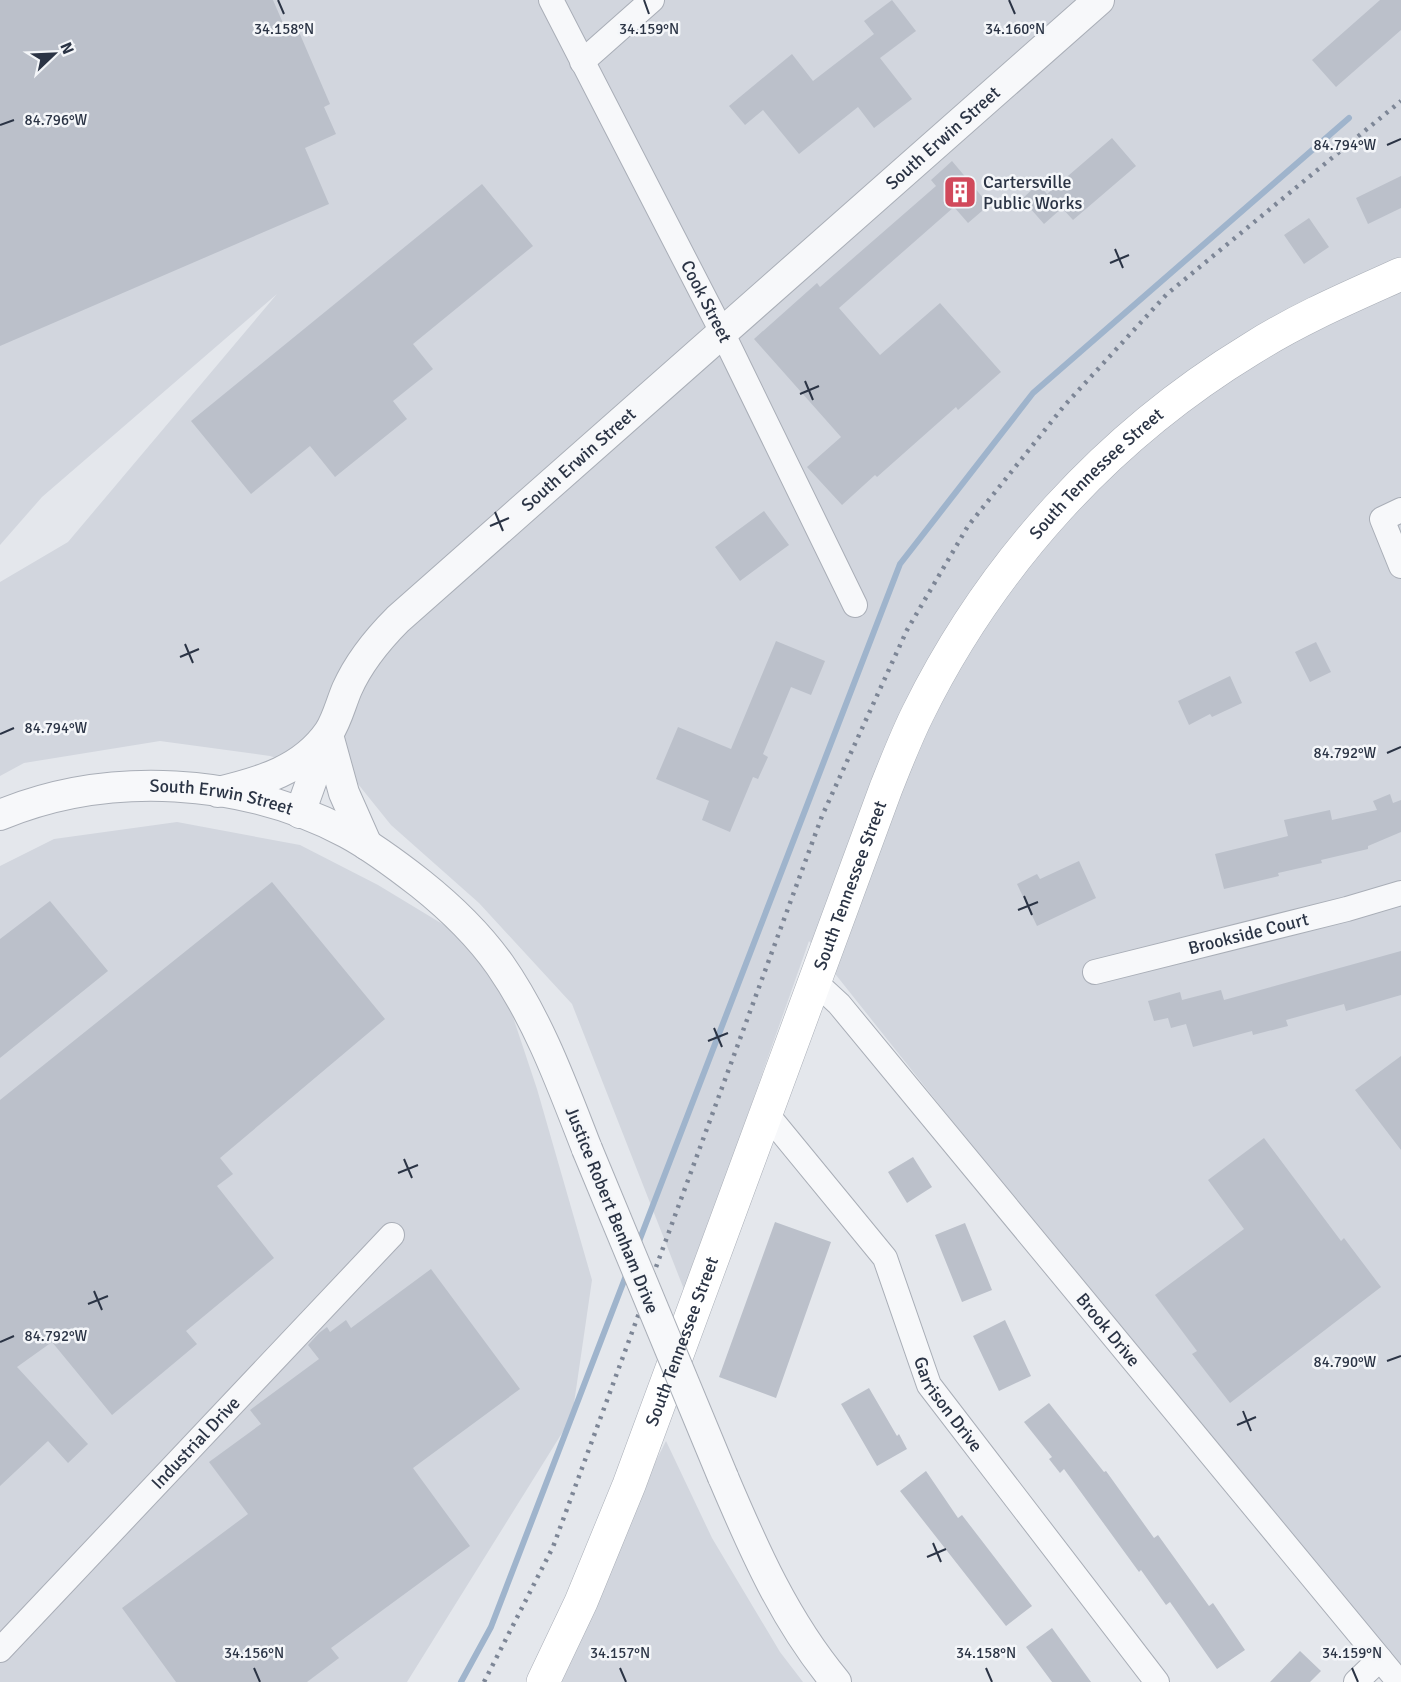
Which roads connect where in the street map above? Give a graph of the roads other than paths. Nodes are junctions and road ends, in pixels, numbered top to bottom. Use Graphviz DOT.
graph roads {
  1 [pos="551,0"];
  2 [pos="652,0"];
  3 [pos="1099,0"];
  4 [pos="582,62"];
  5 [pos="1401,274"];
  6 [pos="722,332"];
  7 [pos="1401,510"];
  8 [pos="1401,566"];
  9 [pos="855,605"];
  10 [pos="329,732"];
  11 [pos="218,792"];
  12 [pos="300,813"];
  13 [pos="0,815"];
  14 [pos="367,845"];
  15 [pos="1401,893"];
  16 [pos="1095,972"];
  17 [pos="813,980"];
  18 [pos="766,1113"];
  19 [pos="392,1235"];
  20 [pos="0,1650"];
  21 [pos="1380,1659"];
  22 [pos="543,1682"];
  23 [pos="836,1682"];
  24 [pos="1157,1682"];
  25 [pos="1356,1682"];
  26 [pos="1399,1682"];
  1 -- 4 [label="street, Cook Street"];
  2 -- 4 [label="street"];
  3 -- 6 [label="street, South Erwin Street"];
  4 -- 6 [label="street, Cook Street"];
  5 -- 17 [label="main road, South Tennessee Street"];
  6 -- 9 [label="street, Cook Street"];
  6 -- 10 [label="street, South Erwin Street"];
  7 -- 8 [label="street"];
  10 -- 11 [label="street"];
  10 -- 12 [label="street, South Erwin Street"];
  10 -- 14 [label="street"];
  11 -- 12 [label="street, South Erwin Street"];
  11 -- 13 [label="street, South Erwin Street"];
  12 -- 14 [label="street, Justice Robert Benham Drive"];
  14 -- 23 [label="street, Justice Robert Benham Drive, bridge"];
  15 -- 16 [label="street, Brookside Court"];
  17 -- 18 [label="main road, South Tennessee Street"];
  17 -- 21 [label="street, Brook Drive"];
  18 -- 22 [label="main road, South Tennessee Street"];
  18 -- 24 [label="street, Garrison Drive"];
  19 -- 20 [label="street, Industrial Drive"];
  21 -- 25 [label="street"];
  21 -- 26 [label="street, Brook Drive"];
}
